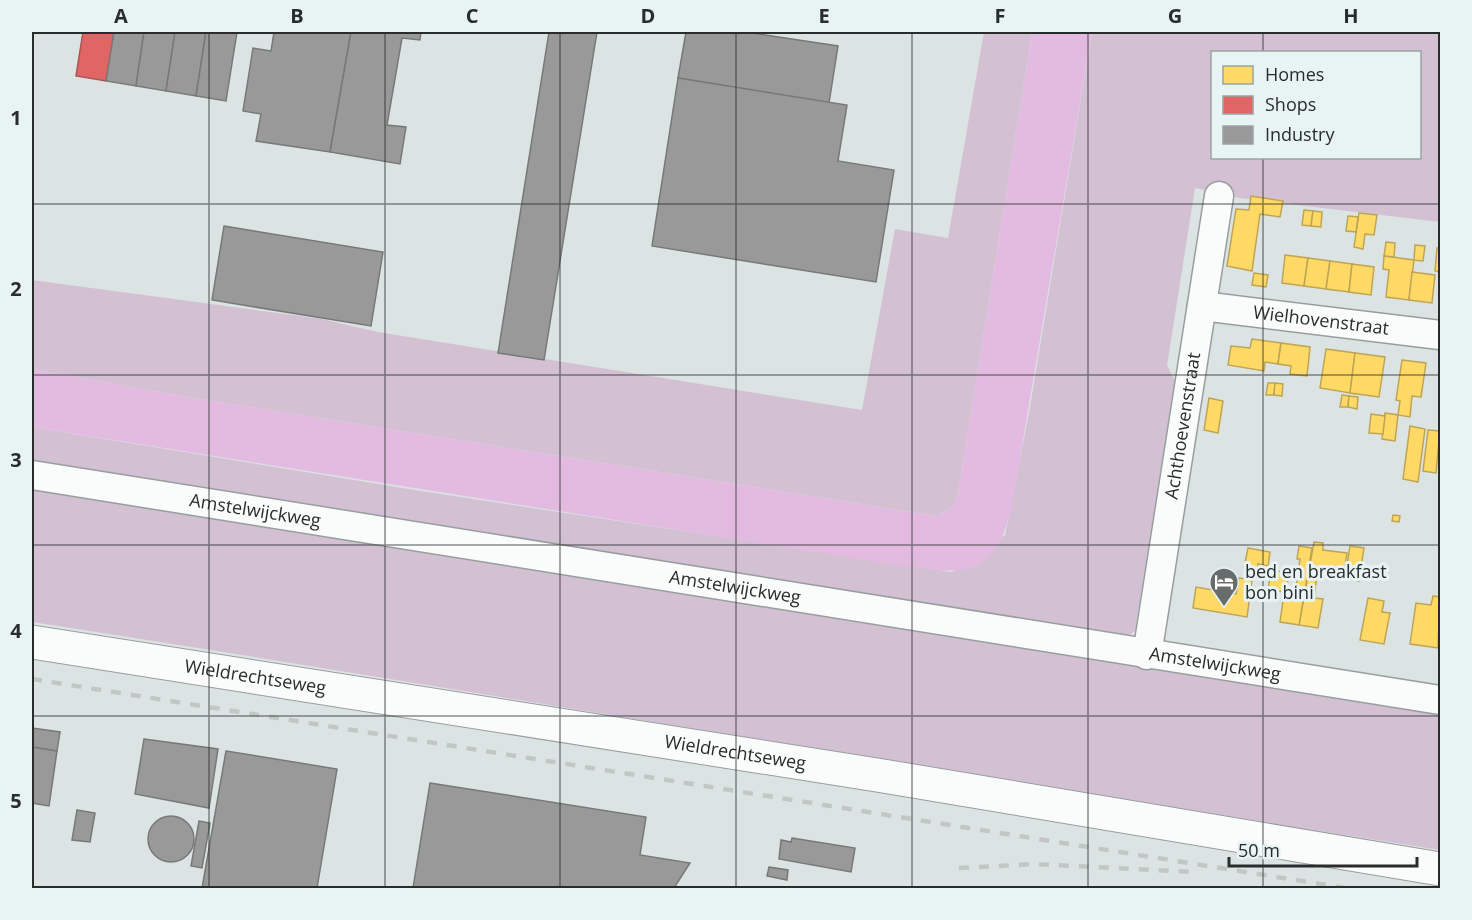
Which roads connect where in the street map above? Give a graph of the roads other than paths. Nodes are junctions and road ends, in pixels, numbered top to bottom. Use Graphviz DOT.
graph roads {
  1 [pos="1219,196"];
  2 [pos="1202,306"];
  3 [pos="1440,335"];
  4 [pos="32,475"];
  5 [pos="32,642"];
  6 [pos="1147,655"];
  7 [pos="1440,700"];
  8 [pos="1440,869"];
  1 -- 2 [label="street, Achthoevenstraat"];
  2 -- 3 [label="street, Wielhovenstraat"];
  2 -- 6 [label="street, Achthoevenstraat"];
  4 -- 6 [label="street, Amstelwijckweg"];
  5 -- 8 [label="street, Wieldrechtseweg"];
  6 -- 7 [label="street, Amstelwijckweg"];
}
